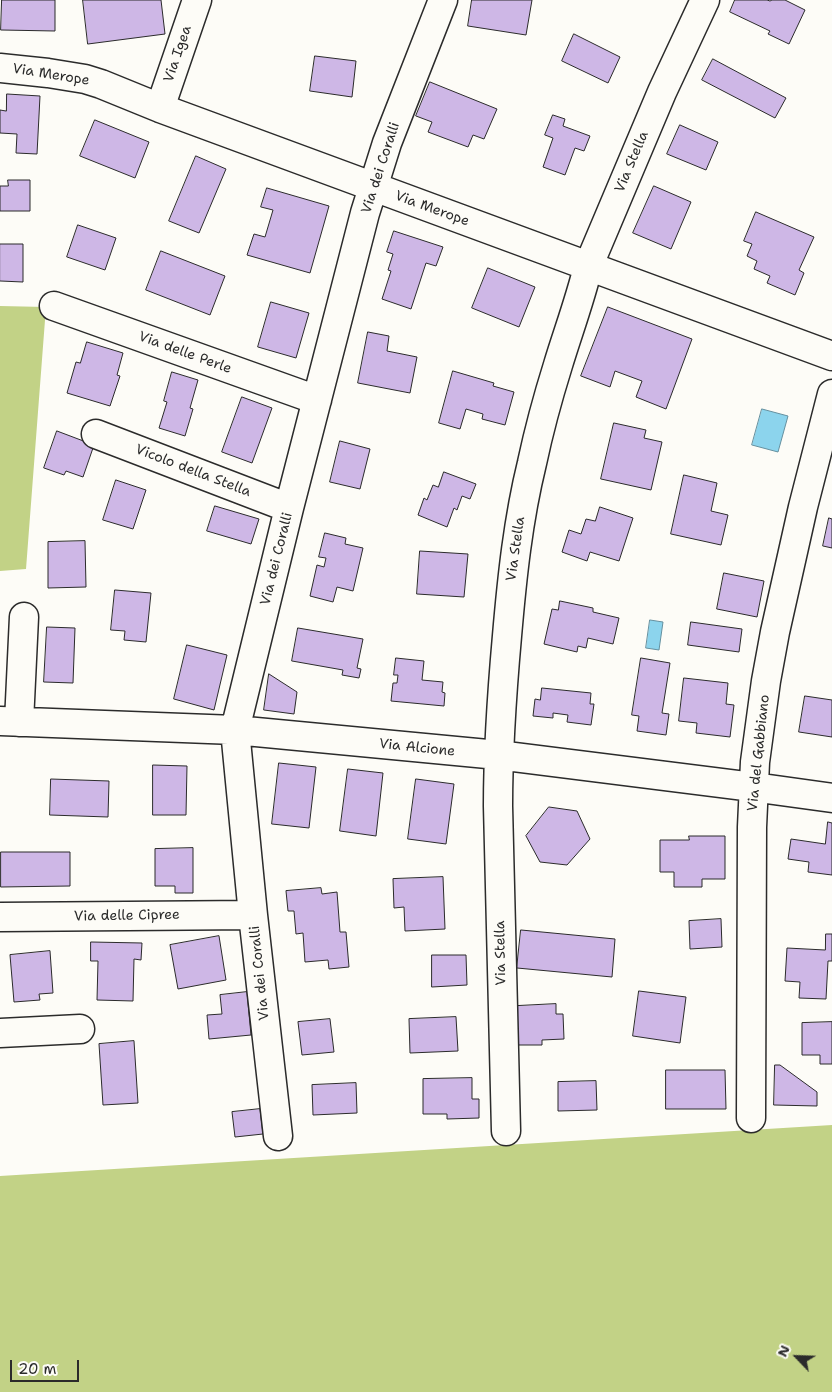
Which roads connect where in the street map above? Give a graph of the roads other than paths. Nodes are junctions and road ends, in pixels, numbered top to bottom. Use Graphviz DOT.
graph roads {
  1 [pos="197,0"];
  2 [pos="443,0"];
  3 [pos="705,0"];
  4 [pos="0,68"];
  5 [pos="160,108"];
  6 [pos="374,187"];
  7 [pos="588,267"];
  8 [pos="54,306"];
  9 [pos="832,356"];
  10 [pos="832,394"];
  11 [pos="317,400"];
  12 [pos="96,434"];
  13 [pos="289,508"];
  14 [pos="24,617"];
  15 [pos="9,722"];
  16 [pos="235,730"];
  17 [pos="498,755"];
  18 [pos="753,787"];
  19 [pos="832,798"];
  20 [pos="253,915"];
  21 [pos="0,917"];
  22 [pos="80,1029"];
  23 [pos="0,1033"];
  24 [pos="751,1118"];
  25 [pos="506,1131"];
  26 [pos="278,1136"];
  1 -- 5 [label="street, Via Igea"];
  2 -- 6 [label="street, Via dei Coralli"];
  3 -- 7 [label="street, Via Stella"];
  4 -- 5 [label="street, Via Merope"];
  5 -- 6 [label="street, Via Merope"];
  6 -- 7 [label="street, Via Merope"];
  6 -- 11 [label="street, Via dei Coralli"];
  7 -- 9 [label="street, Via Merope"];
  7 -- 17 [label="street, Via Stella"];
  8 -- 11 [label="street, Via delle Perle"];
  10 -- 18 [label="street, Via del Gabbiano"];
  11 -- 13 [label="street, Via dei Coralli"];
  12 -- 13 [label="street, Vicolo della Stella"];
  13 -- 16 [label="street, Via dei Coralli"];
  14 -- 15 [label="street"];
  15 -- 16 [label="street, Via Alcione"];
  16 -- 17 [label="street, Via Alcione"];
  16 -- 20 [label="street, Via dei Coralli"];
  17 -- 18 [label="street, Via Alcione"];
  17 -- 25 [label="street, Via Stella"];
  18 -- 19 [label="street, Via Alcione"];
  18 -- 24 [label="street, Via del Gabbiano"];
  20 -- 21 [label="street, Via delle Cipree"];
  20 -- 26 [label="street, Via dei Coralli"];
  22 -- 23 [label="street"];
}
